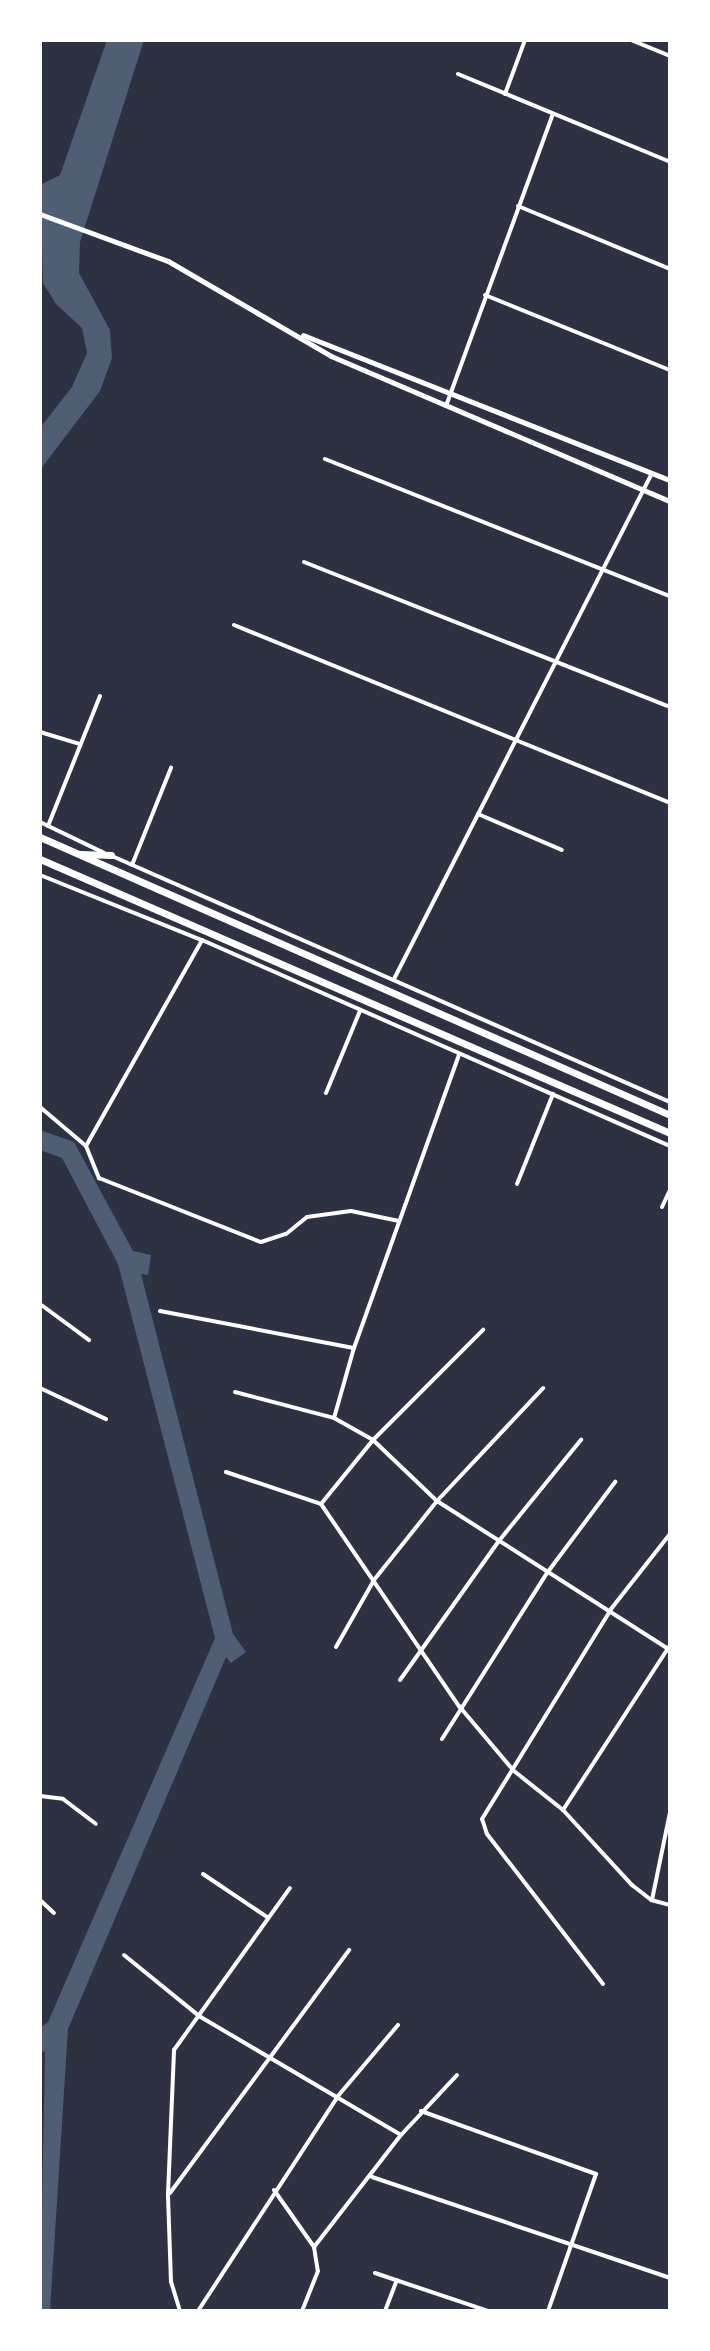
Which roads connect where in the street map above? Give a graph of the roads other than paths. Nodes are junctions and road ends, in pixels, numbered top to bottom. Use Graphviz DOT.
graph roads {
  1 [pos="525,40"];
  2 [pos="631,40"];
  3 [pos="670,56"];
  4 [pos="458,74"];
  5 [pos="505,94"];
  6 [pos="553,114"];
  7 [pos="670,162"];
  8 [pos="518,206"];
  9 [pos="40,214"];
  10 [pos="670,269"];
  11 [pos="485,295"];
  12 [pos="299,334"];
  13 [pos="670,370"];
  14 [pos="452,390"];
  15 [pos="446,406"];
  16 [pos="325,459"];
  17 [pos="652,473"];
  18 [pos="670,480"];
  19 [pos="644,489"];
  20 [pos="670,501"];
  21 [pos="304,562"];
  22 [pos="604,568"];
  23 [pos="670,596"];
  24 [pos="234,625"];
  25 [pos="556,662"];
  26 [pos="100,696"];
  27 [pos="670,707"];
  28 [pos="40,732"];
  29 [pos="516,740"];
  30 [pos="80,744"];
  31 [pos="171,768"];
  32 [pos="670,803"];
  33 [pos="478,814"];
  34 [pos="40,822"];
  35 [pos="48,826"];
  36 [pos="40,839"];
  37 [pos="562,850"];
  38 [pos="75,853"];
  39 [pos="111,855"];
  40 [pos="40,859"];
  41 [pos="132,865"];
  42 [pos="40,875"];
  43 [pos="202,940"];
  44 [pos="394,979"];
  45 [pos="361,1009"];
  46 [pos="459,1054"];
  47 [pos="326,1093"];
  48 [pos="553,1094"];
  49 [pos="670,1102"];
  50 [pos="40,1107"];
  51 [pos="670,1115"];
  52 [pos="670,1133"];
  53 [pos="86,1146"];
  54 [pos="670,1146"];
  55 [pos="517,1184"];
  56 [pos="670,1190"];
  57 [pos="662,1207"];
  58 [pos="399,1221"];
  59 [pos="40,1304"];
  60 [pos="160,1311"];
  61 [pos="483,1330"];
  62 [pos="89,1340"];
  63 [pos="354,1348"];
  64 [pos="40,1388"];
  65 [pos="543,1388"];
  66 [pos="235,1392"];
  67 [pos="334,1418"];
  68 [pos="106,1419"];
  69 [pos="373,1440"];
  70 [pos="581,1440"];
  71 [pos="226,1472"];
  72 [pos="615,1482"];
  73 [pos="437,1501"];
  74 [pos="321,1504"];
  75 [pos="670,1534"];
  76 [pos="498,1542"];
  77 [pos="547,1573"];
  78 [pos="374,1580"];
  79 [pos="611,1609"];
  80 [pos="336,1647"];
  81 [pos="669,1648"];
  82 [pos="421,1652"];
  83 [pos="400,1680"];
  84 [pos="459,1706"];
  85 [pos="442,1739"];
  86 [pos="514,1771"];
  87 [pos="40,1796"];
  88 [pos="563,1810"];
  89 [pos="670,1812"];
  90 [pos="96,1824"];
  91 [pos="203,1874"];
  92 [pos="290,1888"];
  93 [pos="40,1900"];
  94 [pos="651,1900"];
  95 [pos="670,1905"];
  96 [pos="54,1913"];
  97 [pos="267,1917"];
  98 [pos="349,1950"];
  99 [pos="124,1955"];
  100 [pos="603,1984"];
  101 [pos="199,2016"];
  102 [pos="398,2025"];
  103 [pos="272,2058"];
  104 [pos="457,2075"];
  105 [pos="338,2096"];
  106 [pos="421,2111"];
  107 [pos="401,2135"];
  108 [pos="372,2177"];
  109 [pos="274,2190"];
  110 [pos="168,2194"];
  111 [pos="571,2246"];
  112 [pos="314,2247"];
  113 [pos="375,2273"];
  114 [pos="670,2278"];
  115 [pos="397,2280"];
  116 [pos="180,2311"];
  117 [pos="198,2311"];
  118 [pos="302,2311"];
  119 [pos="385,2311"];
  120 [pos="488,2311"];
  121 [pos="548,2311"];
  1 -- 5 [label="street"];
  2 -- 3 [label="street"];
  4 -- 5 [label="street"];
  5 -- 6 [label="street"];
  6 -- 7 [label="street"];
  6 -- 8 [label="street"];
  8 -- 10 [label="street"];
  8 -- 11 [label="street"];
  9 -- 12 [label="street"];
  11 -- 13 [label="street"];
  11 -- 14 [label="street"];
  12 -- 14 [label="street"];
  12 -- 15 [label="street"];
  14 -- 15 [label="street"];
  14 -- 17 [label="street"];
  15 -- 19 [label="street"];
  16 -- 22 [label="street"];
  17 -- 18 [label="street"];
  17 -- 19 [label="street"];
  19 -- 20 [label="street"];
  19 -- 22 [label="street"];
  21 -- 25 [label="street"];
  22 -- 23 [label="street"];
  22 -- 25 [label="street"];
  24 -- 29 [label="street"];
  25 -- 27 [label="street"];
  25 -- 29 [label="street"];
  26 -- 30 [label="street"];
  28 -- 30 [label="street"];
  29 -- 32 [label="street"];
  29 -- 33 [label="street"];
  30 -- 35 [label="street"];
  31 -- 41 [label="street"];
  33 -- 37 [label="street"];
  33 -- 44 [label="street"];
  34 -- 35 [label="street"];
  35 -- 39 [label="street"];
  36 -- 38 [label="highway"];
  38 -- 39 [label="highway"];
  38 -- 51 [label="highway"];
  39 -- 41 [label="street"];
  40 -- 52 [label="highway"];
  41 -- 44 [label="street"];
  42 -- 43 [label="street"];
  43 -- 45 [label="street"];
  43 -- 53 [label="street"];
  44 -- 49 [label="street"];
  45 -- 46 [label="street"];
  45 -- 47 [label="street"];
  46 -- 48 [label="street"];
  46 -- 58 [label="street"];
  48 -- 54 [label="street"];
  48 -- 55 [label="street"];
  50 -- 53 [label="street"];
  53 -- 58 [label="street"];
  56 -- 57 [label="street"];
  58 -- 63 [label="street"];
  59 -- 62 [label="street"];
  60 -- 63 [label="street"];
  61 -- 69 [label="street"];
  63 -- 67 [label="street"];
  64 -- 68 [label="street"];
  65 -- 73 [label="street"];
  66 -- 67 [label="street"];
  67 -- 69 [label="street"];
  69 -- 73 [label="street"];
  69 -- 74 [label="street"];
  70 -- 76 [label="street"];
  71 -- 74 [label="street"];
  72 -- 77 [label="street"];
  73 -- 76 [label="street"];
  73 -- 78 [label="street"];
  74 -- 78 [label="street"];
  75 -- 79 [label="street"];
  76 -- 77 [label="street"];
  76 -- 82 [label="street"];
  77 -- 79 [label="street"];
  77 -- 84 [label="street"];
  78 -- 80 [label="street"];
  78 -- 82 [label="street"];
  79 -- 81 [label="street"];
  79 -- 86 [label="street"];
  81 -- 88 [label="street"];
  82 -- 83 [label="street"];
  82 -- 84 [label="street"];
  84 -- 85 [label="street"];
  84 -- 86 [label="street"];
  86 -- 88 [label="street"];
  86 -- 100 [label="street"];
  87 -- 90 [label="street"];
  88 -- 94 [label="street"];
  89 -- 94 [label="street"];
  91 -- 97 [label="street"];
  92 -- 97 [label="street"];
  93 -- 96 [label="street"];
  94 -- 95 [label="street"];
  97 -- 101 [label="street"];
  98 -- 103 [label="street"];
  99 -- 101 [label="street"];
  101 -- 103 [label="street"];
  101 -- 110 [label="street"];
  102 -- 105 [label="street"];
  103 -- 105 [label="street"];
  103 -- 110 [label="street"];
  104 -- 106 [label="street"];
  105 -- 107 [label="street"];
  105 -- 109 [label="street"];
  106 -- 107 [label="street"];
  106 -- 111 [label="street"];
  107 -- 108 [label="street"];
  108 -- 111 [label="street"];
  108 -- 112 [label="street"];
  109 -- 112 [label="street"];
  109 -- 117 [label="street"];
  110 -- 116 [label="street"];
  111 -- 114 [label="street"];
  111 -- 121 [label="street"];
  112 -- 118 [label="street"];
  113 -- 115 [label="street"];
  115 -- 119 [label="street"];
  115 -- 120 [label="street"];
}
